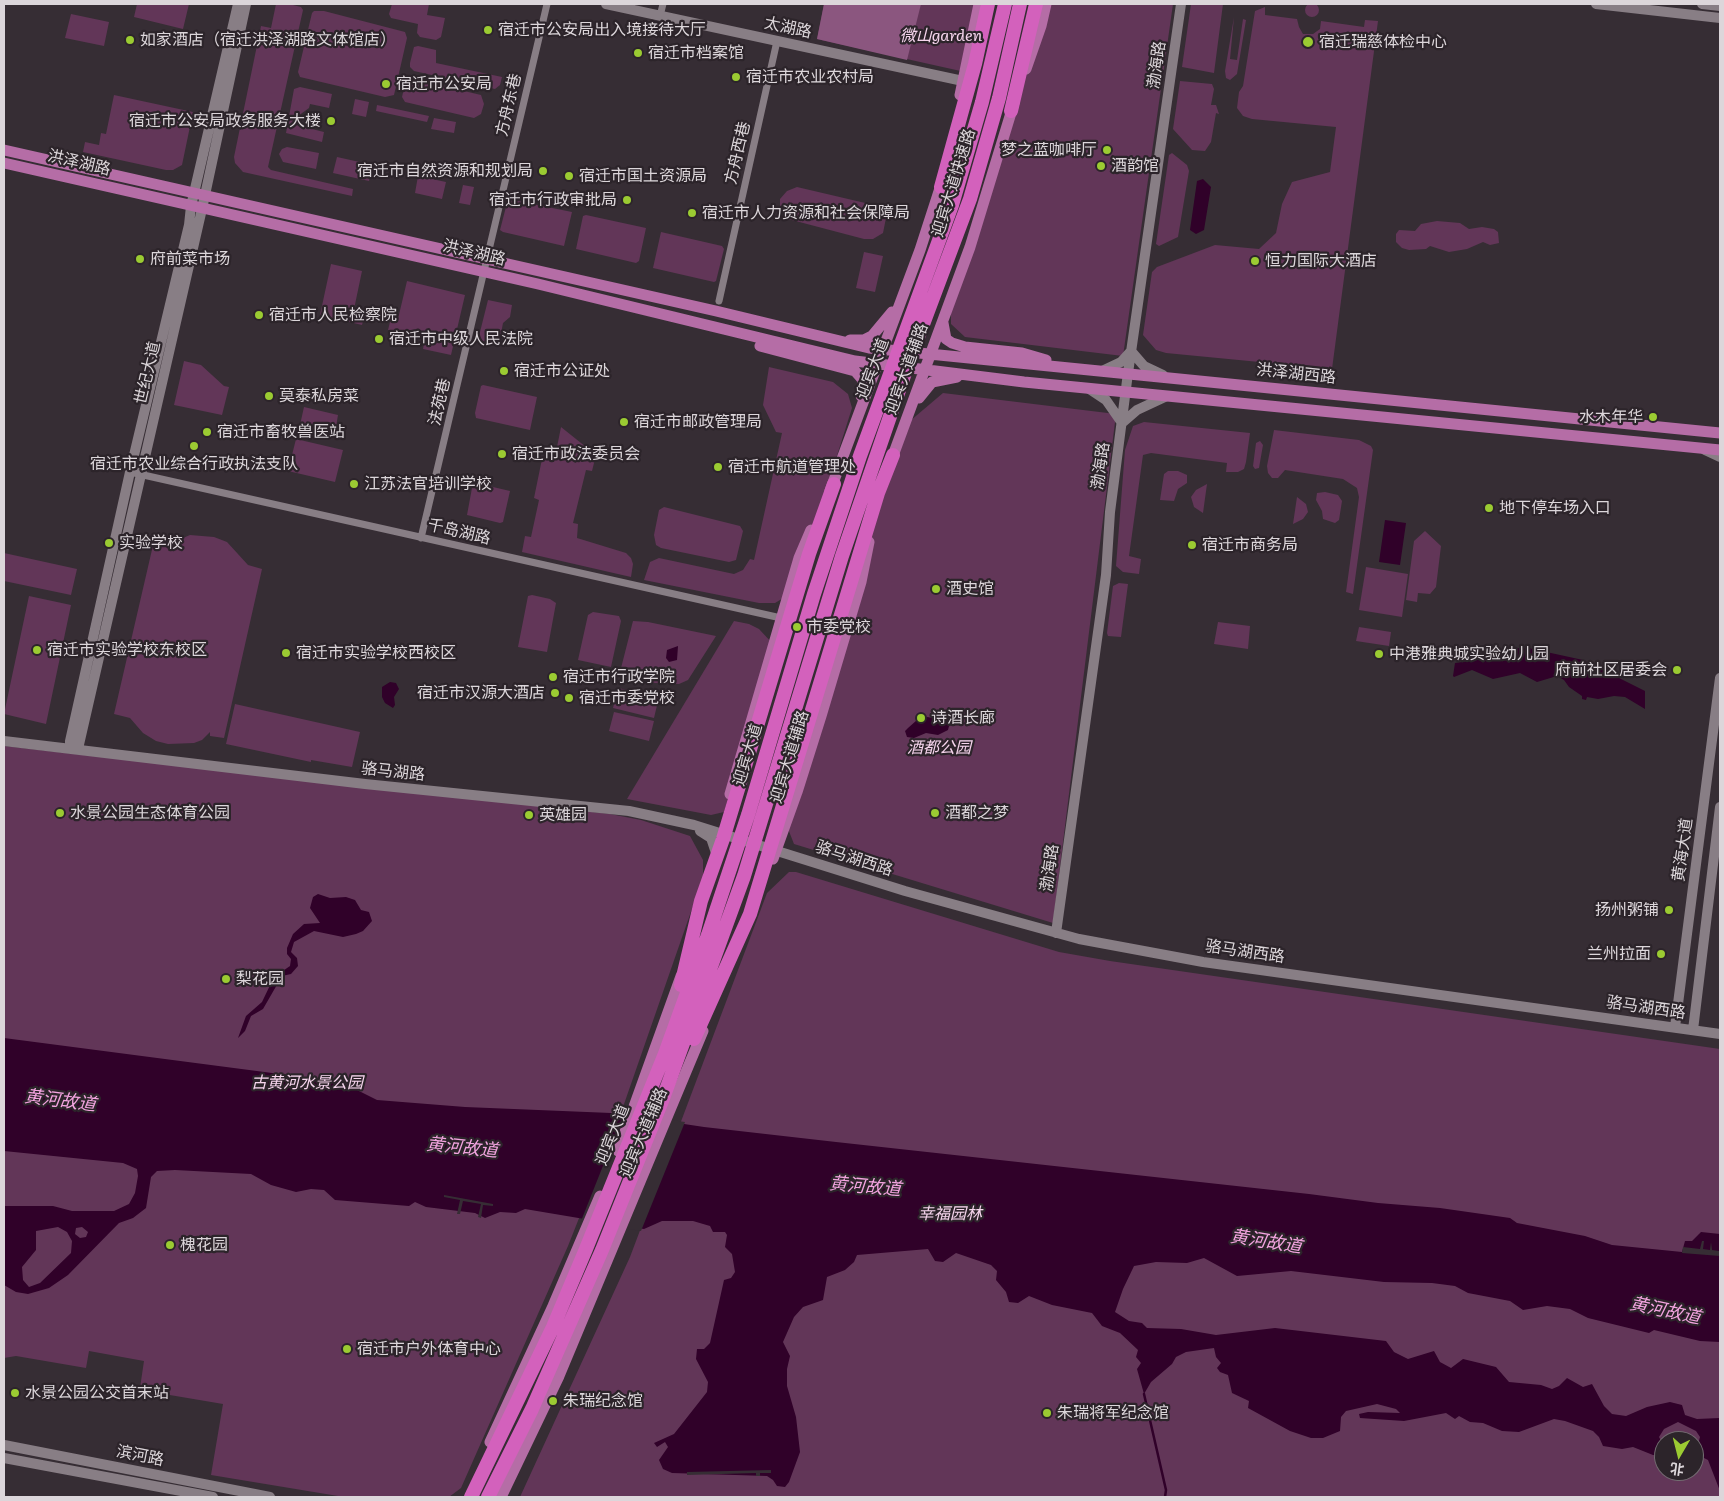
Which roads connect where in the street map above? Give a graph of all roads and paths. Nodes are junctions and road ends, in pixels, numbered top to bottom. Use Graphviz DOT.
graph roads {
  1 [pos="238,4"];
  2 [pos="246,4"];
  3 [pos="547,4"];
  4 [pos="606,4"];
  5 [pos="663,4"];
  6 [pos="979,4"];
  7 [pos="988,4"];
  8 [pos="1005,4"];
  9 [pos="1020,4"];
  10 [pos="1046,4"];
  11 [pos="1181,4"];
  12 [pos="1596,4"];
  13 [pos="1702,4"];
  14 [pos="1720,6"];
  15 [pos="1035,10"];
  16 [pos="660,16"];
  17 [pos="1720,18"];
  18 [pos="777,41"];
  19 [pos="963,81"];
  20 [pos="1011,111"];
  21 [pos="4,150"];
  22 [pos="4,163"];
  23 [pos="941,187"];
  24 [pos="199,198"];
  25 [pos="488,260"];
  26 [pos="913,268"];
  27 [pos="485,272"];
  28 [pos="719,301"];
  29 [pos="634,307"];
  30 [pos="943,319"];
  31 [pos="785,328"];
  32 [pos="869,348"];
  33 [pos="882,349"];
  34 [pos="1131,352"];
  35 [pos="930,354"];
  36 [pos="877,364"];
  37 [pos="907,367"];
  38 [pos="1076,368"];
  39 [pos="925,369"];
  40 [pos="937,370"];
  41 [pos="1102,371"];
  42 [pos="1128,373"];
  43 [pos="1170,378"];
  44 [pos="1024,382"];
  45 [pos="1087,388"];
  46 [pos="1126,391"];
  47 [pos="1169,395"];
  48 [pos="1122,423"];
  49 [pos="1693,430"];
  50 [pos="1720,433"];
  51 [pos="1696,447"];
  52 [pos="1720,450"];
  53 [pos="893,455"];
  54 [pos="1720,457"];
  55 [pos="841,464"];
  56 [pos="135,473"];
  57 [pos="834,484"];
  58 [pos="421,538"];
  59 [pos="781,618"];
  60 [pos="1720,678"];
  61 [pos="4,741"];
  62 [pos="1716,741"];
  63 [pos="74,749"];
  64 [pos="1716,752"];
  65 [pos="590,805"];
  66 [pos="1720,806"];
  67 [pos="722,834"];
  68 [pos="776,850"];
  69 [pos="718,860"];
  70 [pos="1056,933"];
  71 [pos="1675,1027"];
  72 [pos="1693,1030"];
  73 [pos="1720,1034"];
  74 [pos="643,1097"];
  75 [pos="632,1177"];
  76 [pos="529,1414"];
  77 [pos="4,1445"];
  78 [pos="4,1458"];
  79 [pos="213,1497"];
  80 [pos="270,1497"];
  81 [pos="464,1497"];
  82 [pos="471,1497"];
  83 [pos="488,1497"];
  84 [pos="496,1497"];
  85 [pos="501,1497"];
  1 -- 24 [label="street, 世纪大道"];
  2 -- 24 [label="street, 世纪大道"];
  3 -- 25 [label="street, 方舟东巷"];
  4 -- 16 [label="street, 太湖路"];
  5 -- 16 [label="street"];
  6 -- 19 [label="main road, 迎宾大道辅路"];
  7 -- 23 [label="highway"];
  8 -- 74 [label="highway, 迎宾大道"];
  9 -- 37 [label="highway, 迎宾大道快速路"];
  10 -- 20 [label="main road, 迎宾大道辅路"];
  11 -- 34 [label="street, 渤海路"];
  12 -- 17 [label="street"];
  13 -- 14 [label="street"];
  15 -- 20 [label="highway"];
  16 -- 18 [label="street, 太湖路"];
  18 -- 19 [label="street, 太湖路"];
  18 -- 28 [label="street, 方舟西巷"];
  19 -- 23 [label="main road, 迎宾大道辅路"];
  20 -- 30 [label="main road, 迎宾大道辅路"];
  21 -- 24 [label="main road, 洪泽湖路"];
  22 -- 24 [label="main road, 洪泽湖路"];
  23 -- 26 [label="main road, 迎宾大道辅路"];
  24 -- 25 [label="main road, 洪泽湖路"];
  24 -- 27 [label="main road, 洪泽湖路"];
  24 -- 56 [label="street, 世纪大道"];
  25 -- 27 [label="street, 方舟东巷"];
  25 -- 31 [label="main road, 洪泽湖路"];
  26 -- 31 [label="main road"];
  26 -- 33 [label="main road, 迎宾大道辅路"];
  27 -- 29 [label="main road, 洪泽湖路"];
  27 -- 58 [label="street, 法苑巷"];
  29 -- 36 [label="main road, 洪泽湖路"];
  29 -- 55 [label="main road"];
  30 -- 35 [label="main road, 迎宾大道辅路"];
  30 -- 38 [label="main road"];
  31 -- 32 [label="main road, 洪泽湖路"];
  32 -- 33 [label="main road, 洪泽湖西路"];
  33 -- 35 [label="main road, 洪泽湖西路"];
  33 -- 36 [label="main road, 迎宾大道辅路"];
  34 -- 41 [label="street"];
  34 -- 42 [label="street, 渤海路"];
  34 -- 43 [label="street"];
  35 -- 38 [label="main road, 洪泽湖西路"];
  35 -- 39 [label="main road, 迎宾大道辅路"];
  36 -- 39 [label="main road, 洪泽湖路"];
  36 -- 55 [label="main road, 迎宾大道辅路"];
  37 -- 75 [label="highway, 迎宾大道"];
  38 -- 41 [label="main road, 洪泽湖西路"];
  39 -- 40 [label="main road, 洪泽湖路"];
  39 -- 53 [label="main road, 迎宾大道辅路"];
  40 -- 44 [label="main road, 洪泽湖西路"];
  41 -- 42 [label="main road, 洪泽湖西路"];
  42 -- 43 [label="main road, 洪泽湖西路"];
  42 -- 46 [label="street, 渤海路"];
  43 -- 49 [label="main road, 洪泽湖西路"];
  44 -- 45 [label="main road, 洪泽湖西路"];
  44 -- 53 [label="main road"];
  45 -- 46 [label="main road, 洪泽湖西路"];
  45 -- 48 [label="street"];
  46 -- 47 [label="main road, 洪泽湖西路"];
  46 -- 48 [label="street, 渤海路"];
  47 -- 48 [label="street"];
  47 -- 51 [label="main road, 洪泽湖西路"];
  48 -- 70 [label="street, 渤海路"];
  49 -- 50 [label="main road, 洪泽湖西路"];
  49 -- 51 [label="main road"];
  51 -- 52 [label="main road, 洪泽湖西路"];
  51 -- 54 [label="street"];
  53 -- 68 [label="main road, 迎宾大道辅路"];
  53 -- 75 [label="highway"];
  55 -- 57 [label="main road, 迎宾大道辅路"];
  56 -- 58 [label="street, 千岛湖路"];
  56 -- 63 [label="street, 世纪大道"];
  57 -- 59 [label="main road, 迎宾大道辅路"];
  57 -- 74 [label="highway"];
  58 -- 59 [label="street, 千岛湖路"];
  59 -- 67 [label="main road, 迎宾大道辅路"];
  60 -- 62 [label="street, 黄海大道"];
  61 -- 63 [label="street, 骆马湖路"];
  62 -- 64 [label="street, 黄海大道"];
  63 -- 65 [label="street, 骆马湖路"];
  64 -- 71 [label="street, 黄海大道"];
  65 -- 67 [label="street, 骆马湖路"];
  65 -- 69 [label="street"];
  66 -- 72 [label="street, 黄海大道"];
  67 -- 68 [label="street, 骆马湖路"];
  67 -- 69 [label="main road, 迎宾大道辅路"];
  68 -- 70 [label="street, 骆马湖西路"];
  68 -- 85 [label="main road, 迎宾大道辅路"];
  69 -- 74 [label="main road, 迎宾大道辅路"];
  70 -- 71 [label="street, 骆马湖西路"];
  71 -- 72 [label="street, 骆马湖西路"];
  72 -- 73 [label="street, 骆马湖西路"];
  74 -- 81 [label="main road, 迎宾大道辅路"];
  74 -- 82 [label="highway, 迎宾大道"];
  75 -- 76 [label="highway, 迎宾大道"];
  76 -- 83 [label="highway, 迎宾大道"];
  76 -- 84 [label="highway"];
  77 -- 80 [label="street, 滨河路"];
  78 -- 79 [label="street, 滨河路"];
}
